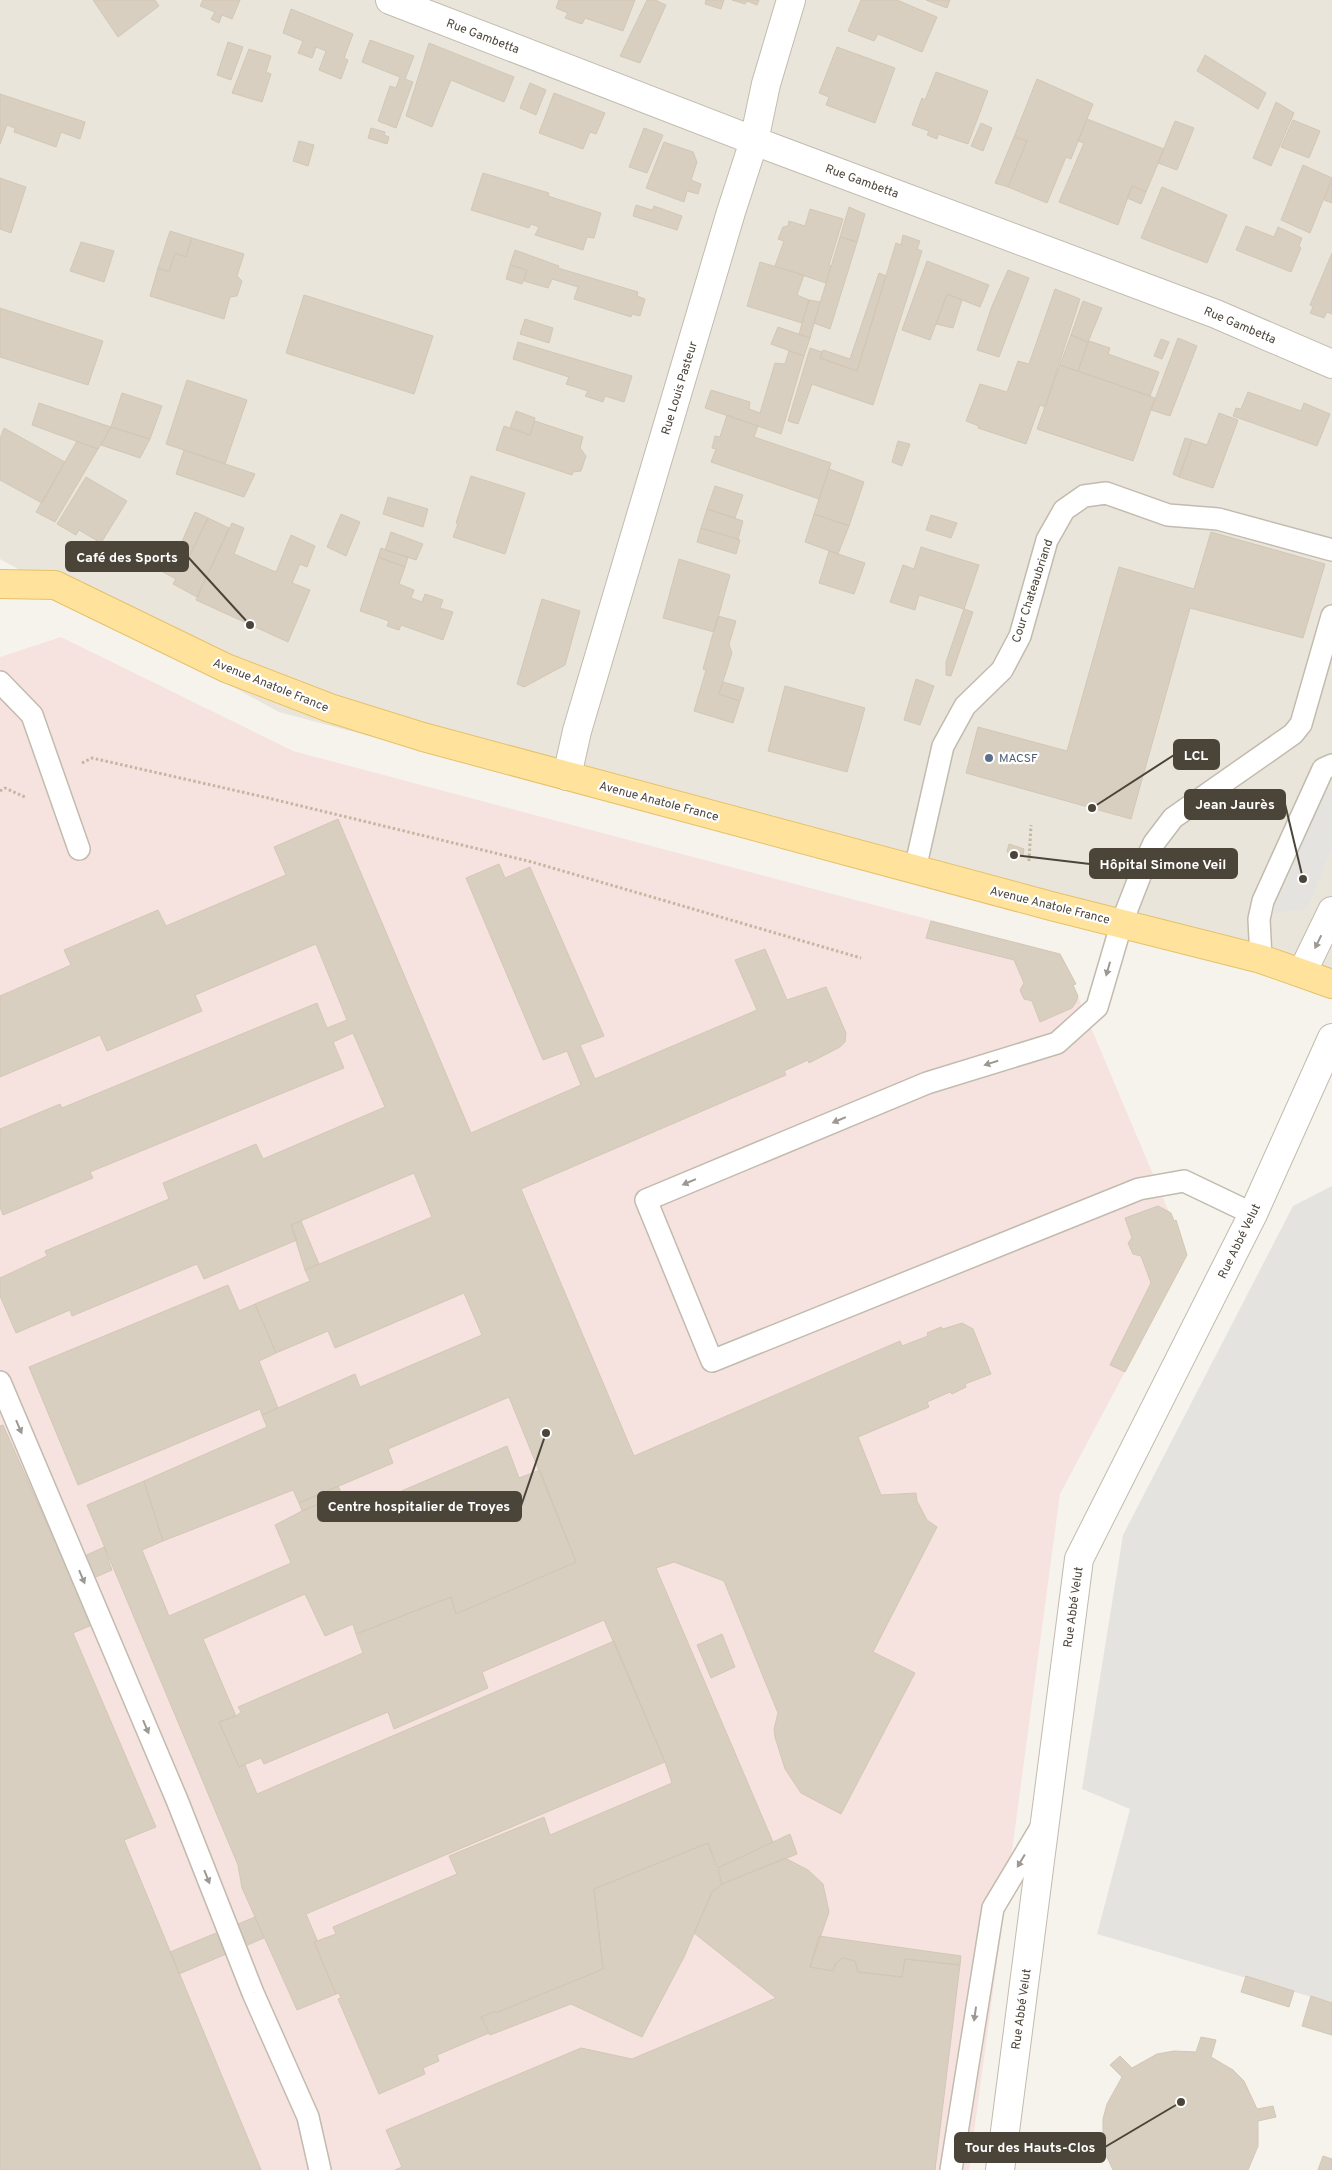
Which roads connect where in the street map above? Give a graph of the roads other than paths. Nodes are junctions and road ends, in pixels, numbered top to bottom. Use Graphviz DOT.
graph roads {
  1 [pos="390,0"];
  2 [pos="791,0"];
  3 [pos="754,141"];
  4 [pos="1332,364"];
  5 [pos="1332,550"];
  6 [pos="0,584"];
  7 [pos="1332,616"];
  8 [pos="0,682"];
  9 [pos="1332,766"];
  10 [pos="567,776"];
  11 [pos="79,849"];
  12 [pos="915,869"];
  13 [pos="1332,911"];
  14 [pos="1122,922"];
  15 [pos="1261,959"];
  16 [pos="1302,973"];
  17 [pos="1332,984"];
  18 [pos="1332,1038"];
  19 [pos="1253,1214"];
  20 [pos="0,1382"];
  21 [pos="1046,1819"];
  22 [pos="320,2170"];
  23 [pos="952,2170"];
  24 [pos="1000,2170"];
  1 -- 3 [label="street, Rue Gambetta"];
  2 -- 3 [label="street, Rue Louis Pasteur"];
  3 -- 4 [label="street, Rue Gambetta"];
  3 -- 10 [label="street, Rue Louis Pasteur"];
  5 -- 12 [label="lane, Cour Chateaubriand"];
  6 -- 10 [label="main road, Avenue Anatole France"];
  7 -- 14 [label="lane"];
  8 -- 11 [label="lane"];
  9 -- 15 [label="lane"];
  10 -- 12 [label="main road, Avenue Anatole France"];
  12 -- 14 [label="main road, Avenue Anatole France"];
  13 -- 16 [label="street, one-way"];
  14 -- 15 [label="main road, Avenue Anatole France"];
  14 -- 19 [label="lane, one-way"];
  15 -- 16 [label="main road, Avenue Anatole France"];
  16 -- 17 [label="main road, Avenue Anatole France"];
  18 -- 19 [label="street, Rue Abbé Velut"];
  19 -- 21 [label="street, Rue Abbé Velut"];
  20 -- 22 [label="lane, one-way"];
  21 -- 23 [label="lane, one-way"];
  21 -- 24 [label="street, Rue Abbé Velut"];
}
